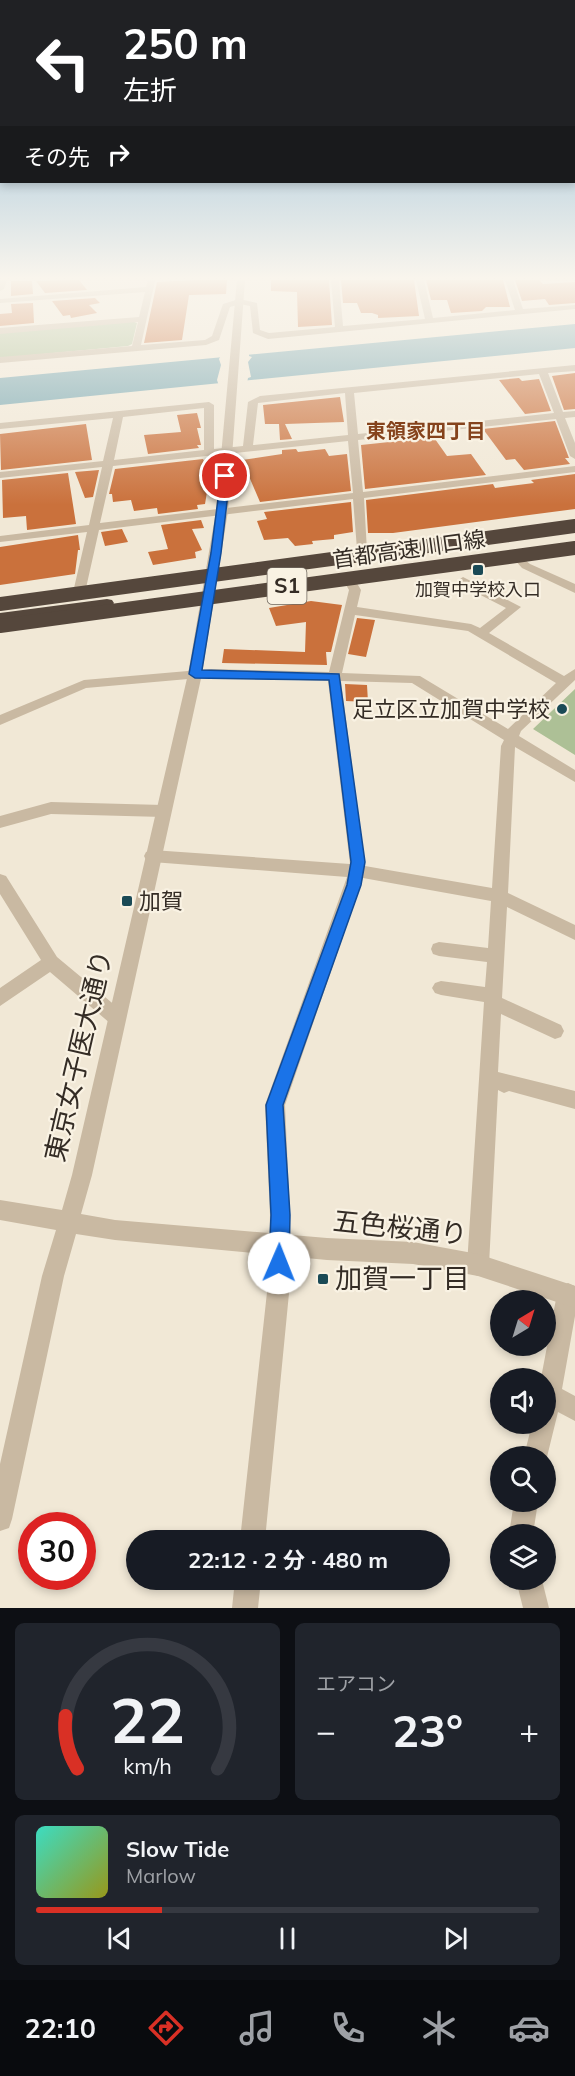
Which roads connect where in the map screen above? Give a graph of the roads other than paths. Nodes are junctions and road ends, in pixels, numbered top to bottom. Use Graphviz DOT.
graph roads {
  1 [pos="56,355"];
  2 [pos="236,355"];
  3 [pos="0,360"];
  4 [pos="575,368"];
  5 [pos="543,372"];
  6 [pos="350,390"];
  7 [pos="119,414"];
  8 [pos="575,414"];
  9 [pos="560,415"];
  10 [pos="0,426"];
  11 [pos="352,437"];
  12 [pos="248,448"];
  13 [pos="228,450"];
  14 [pos="209,452"];
  15 [pos="575,456"];
  16 [pos="108,463"];
  17 [pos="575,469"];
  18 [pos="0,475"];
  19 [pos="358,495"];
  20 [pos="222,511"];
  21 [pos="575,526"];
  22 [pos="95,527"];
  23 [pos="575,532"];
  24 [pos="0,539"];
  25 [pos="575,541"];
  26 [pos="575,548"];
  27 [pos="363,549"];
  28 [pos="520,559"];
  29 [pos="463,581"];
  30 [pos="351,583"];
  31 [pos="80,588"];
  32 [pos="575,589"];
  33 [pos="0,605"];
  34 [pos="349,610"];
  35 [pos="0,618"];
  36 [pos="0,626"];
  37 [pos="481,633"];
  38 [pos="195,674"];
  39 [pos="334,676"];
  40 [pos="570,678"];
  41 [pos="0,720"];
  42 [pos="510,737"];
  43 [pos="575,777"];
  44 [pos="163,811"];
  45 [pos="0,822"];
  46 [pos="152,856"];
  47 [pos="356,871"];
  48 [pos="0,880"];
  49 [pos="499,896"];
  50 [pos="575,933"];
  51 [pos="439,949"];
  52 [pos="495,956"];
  53 [pos="51,962"];
  54 [pos="441,988"];
  55 [pos="0,998"];
  56 [pos="494,999"];
  57 [pos="117,1018"];
  58 [pos="555,1031"];
  59 [pos="489,1077"];
  60 [pos="575,1100"];
  61 [pos="0,1210"];
  62 [pos="67,1223"];
  63 [pos="279,1244"];
  64 [pos="478,1265"];
  65 [pos="571,1296"];
  66 [pos="556,1368"];
  67 [pos="556,1405"];
  68 [pos="575,1409"];
  69 [pos="0,1520"];
  70 [pos="253,1530"];
  71 [pos="247,1590"];
  72 [pos="532,1590"];
  73 [pos="245,1608"];
  74 [pos="536,1608"];
  1 -- 3 [label="street"];
  2 -- 13 [label="street, 東京女子医大通り"];
  4 -- 5 [label="street"];
  5 -- 6 [label="street"];
  5 -- 9 [label="street"];
  6 -- 11 [label="street"];
  6 -- 12 [label="street"];
  7 -- 10 [label="street"];
  7 -- 14 [label="street"];
  7 -- 16 [label="street"];
  8 -- 9 [label="street"];
  9 -- 11 [label="street"];
  9 -- 15 [label="street"];
  11 -- 12 [label="street"];
  11 -- 19 [label="street"];
  12 -- 13 [label="street"];
  13 -- 14 [label="street"];
  13 -- 20 [label="street, 東京女子医大通り"];
  14 -- 16 [label="street"];
  16 -- 18 [label="street"];
  16 -- 22 [label="street"];
  17 -- 19 [label="street"];
  19 -- 20 [label="street"];
  19 -- 27 [label="street"];
  20 -- 22 [label="street"];
  20 -- 38 [label="street, 東京女子医大通り"];
  21 -- 33 [label="highway, 首都高速川口線 / S1, bridge"];
  22 -- 24 [label="street"];
  22 -- 31 [label="street"];
  23 -- 33 [label="highway, S1, bridge"];
  25 -- 35 [label="highway"];
  26 -- 36 [label="highway, 首都高速川口線 / S1, bridge"];
  28 -- 32 [label="street"];
  29 -- 37 [label="street"];
  30 -- 34 [label="street"];
  34 -- 37 [label="street"];
  34 -- 39 [label="street"];
  37 -- 40 [label="street"];
  38 -- 39 [label="street"];
  38 -- 41 [label="street"];
  38 -- 44 [label="street, 東京女子医大通り"];
  39 -- 42 [label="street"];
  39 -- 47 [label="street"];
  40 -- 42 [label="street"];
  42 -- 43 [label="street"];
  42 -- 49 [label="street"];
  44 -- 45 [label="street"];
  44 -- 46 [label="street, 東京女子医大通り"];
  46 -- 47 [label="street"];
  46 -- 57 [label="street, 東京女子医大通り"];
  47 -- 49 [label="street"];
  47 -- 63 [label="street"];
  48 -- 53 [label="street"];
  49 -- 50 [label="street"];
  49 -- 52 [label="street"];
  51 -- 52 [label="street"];
  52 -- 56 [label="street"];
  53 -- 55 [label="street"];
  53 -- 57 [label="street"];
  54 -- 56 [label="street"];
  56 -- 58 [label="street"];
  56 -- 59 [label="street"];
  57 -- 62 [label="street, 東京女子医大通り"];
  59 -- 60 [label="street"];
  59 -- 64 [label="street"];
  61 -- 62 [label="street, 五色桜通り"];
  62 -- 63 [label="street, 五色桜通り"];
  62 -- 69 [label="street, 東京女子医大通り"];
  63 -- 64 [label="street, 五色桜通り"];
  63 -- 70 [label="street"];
  64 -- 65 [label="street, 五色桜通り"];
  65 -- 66 [label="street"];
  67 -- 68 [label="street"];
  71 -- 73 [label="street"];
  72 -- 74 [label="street"];
}
